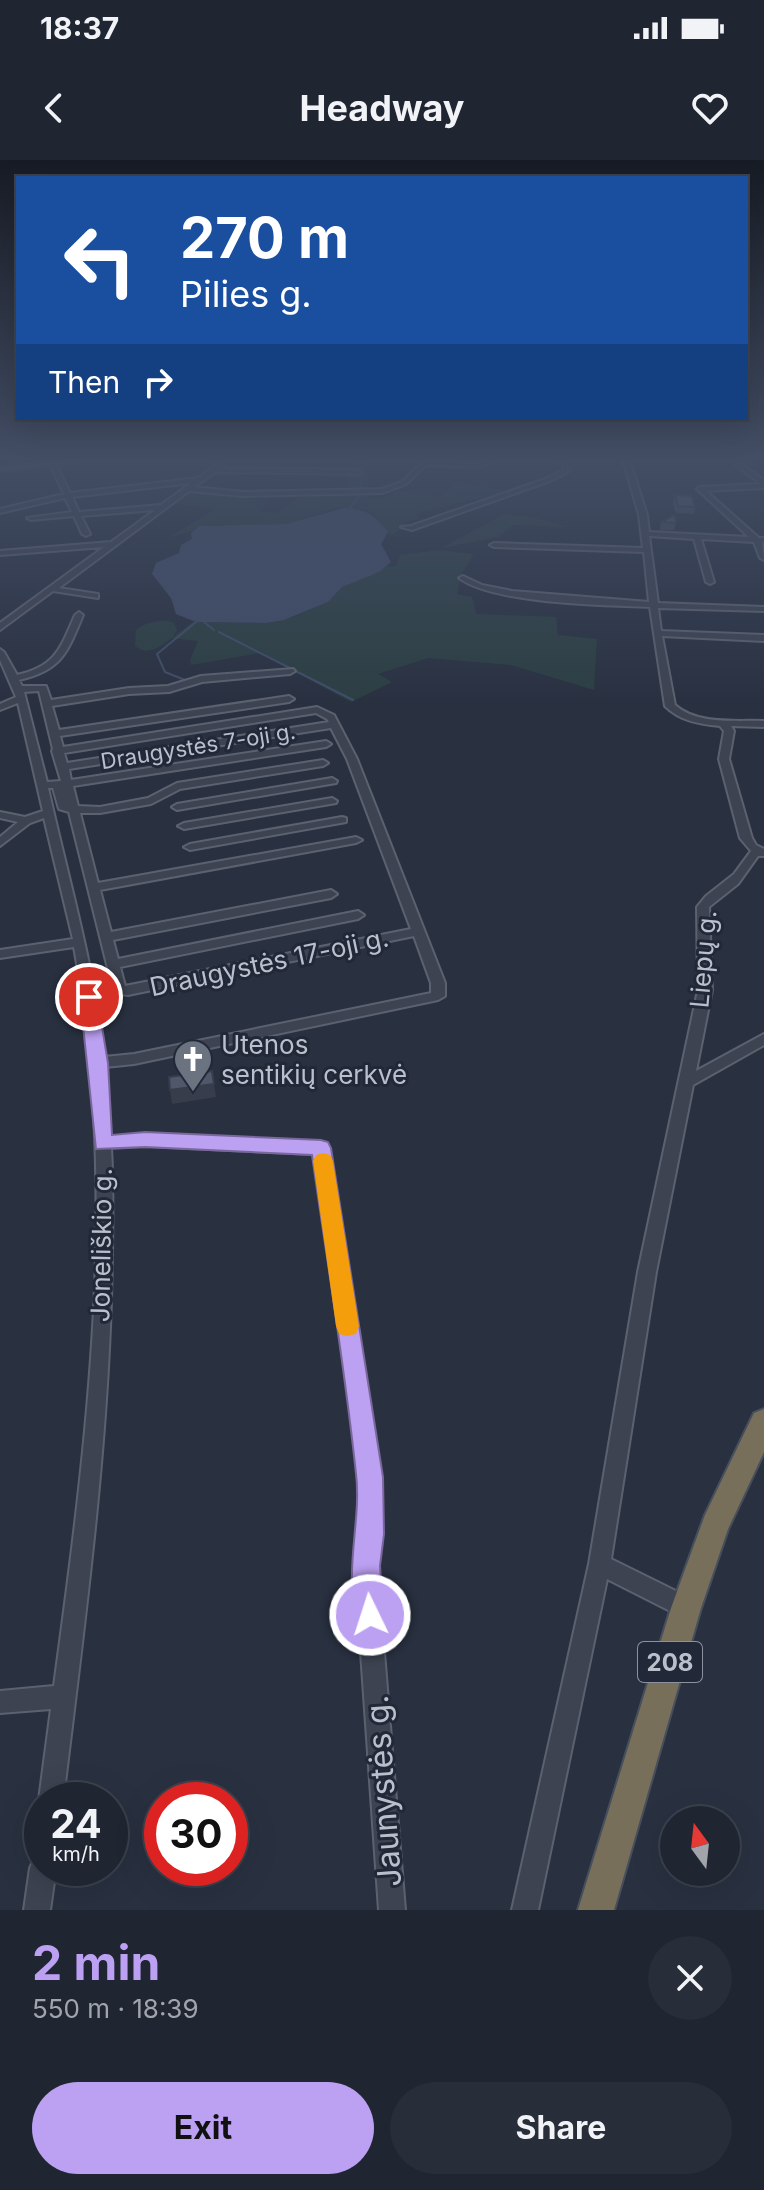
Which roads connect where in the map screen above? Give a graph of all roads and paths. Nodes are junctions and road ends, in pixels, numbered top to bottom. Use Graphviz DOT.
graph roads {
  1 [pos="697,537"];
  2 [pos="121,538"];
  3 [pos="646,538"];
  4 [pos="711,538"];
  5 [pos="760,540"];
  6 [pos="112,544"];
  7 [pos="494,545"];
  8 [pos="647,550"];
  9 [pos="0,553"];
  10 [pos="764,558"];
  11 [pos="463,578"];
  12 [pos="710,582"];
  13 [pos="53,589"];
  14 [pos="95,596"];
  15 [pos="653,603"];
  16 [pos="764,609"];
  17 [pos="79,615"];
  18 [pos="0,627"];
  19 [pos="657,633"];
  20 [pos="764,638"];
  21 [pos="0,652"];
  22 [pos="290,671"];
  23 [pos="17,689"];
  24 [pos="289,699"];
  25 [pos="46,704"];
  26 [pos="0,707"];
  27 [pos="723,723"];
  28 [pos="335,724"];
  29 [pos="764,724"];
  30 [pos="53,734"];
  31 [pos="326,744"];
  32 [pos="57,751"];
  33 [pos="323,763"];
  34 [pos="62,767"];
  35 [pos="332,781"];
  36 [pos="55,785"];
  37 [pos="160,798"];
  38 [pos="332,801"];
  39 [pos="177,807"];
  40 [pos="73,810"];
  41 [pos="48,813"];
  42 [pos="0,815"];
  43 [pos="342,820"];
  44 [pos="26,821"];
  45 [pos="184,826"];
  46 [pos="356,840"];
  47 [pos="0,843"];
  48 [pos="190,847"];
  49 [pos="761,852"];
  50 [pos="195,869"];
  51 [pos="94,887"];
  52 [pos="331,894"];
  53 [pos="358,915"];
  54 [pos="418,931"];
  55 [pos="106,937"];
  56 [pos="78,942"];
  57 [pos="0,954"];
  58 [pos="113,964"];
  59 [pos="764,1039"];
  60 [pos="98,1063"];
  61 [pos="685,1083"];
  62 [pos="103,1143"];
  63 [pos="764,1422"];
  64 [pos="600,1564"];
  65 [pos="686,1608"];
  66 [pos="64,1697"];
  67 [pos="0,1702"];
  68 [pos="53,1782"];
  69 [pos="40,1886"];
  70 [pos="37,1910"];
  71 [pos="392,1910"];
  72 [pos="525,1910"];
  73 [pos="596,1910"];
  1 -- 12 [label="street"];
  2 -- 6 [label="street"];
  3 -- 8 [label="street"];
  4 -- 5 [label="street"];
  5 -- 10 [label="street"];
  6 -- 9 [label="street"];
  6 -- 13 [label="street"];
  7 -- 8 [label="street"];
  8 -- 15 [label="street"];
  11 -- 15 [label="street"];
  13 -- 14 [label="street"];
  13 -- 18 [label="street"];
  15 -- 16 [label="street"];
  15 -- 19 [label="street"];
  17 -- 23 [label="street"];
  19 -- 20 [label="street"];
  19 -- 27 [label="street"];
  21 -- 23 [label="street, Joneliškio g."];
  22 -- 25 [label="street"];
  23 -- 25 [label="street"];
  23 -- 26 [label="street"];
  23 -- 36 [label="street, Joneliškio g."];
  24 -- 30 [label="street"];
  25 -- 30 [label="street"];
  27 -- 29 [label="street"];
  27 -- 49 [label="street, Liepų g."];
  28 -- 32 [label="street"];
  28 -- 34 [label="street, Draugystės 7-oji g."];
  28 -- 54 [label="street"];
  30 -- 32 [label="street"];
  31 -- 36 [label="street"];
  32 -- 34 [label="street"];
  33 -- 37 [label="street"];
  34 -- 36 [label="street"];
  35 -- 39 [label="street"];
  36 -- 40 [label="street"];
  36 -- 41 [label="street, Joneliškio g."];
  37 -- 39 [label="street"];
  37 -- 40 [label="street"];
  38 -- 45 [label="street"];
  39 -- 45 [label="street"];
  40 -- 51 [label="street"];
  41 -- 44 [label="street"];
  41 -- 56 [label="street, Joneliškio g."];
  42 -- 44 [label="street"];
  43 -- 48 [label="street"];
  44 -- 47 [label="street"];
  45 -- 48 [label="street"];
  46 -- 50 [label="street"];
  48 -- 50 [label="street"];
  49 -- 61 [label="street, Liepų g."];
  50 -- 51 [label="street"];
  51 -- 55 [label="street"];
  52 -- 55 [label="street"];
  53 -- 58 [label="street"];
  54 -- 58 [label="street, Draugystės 17-oji g."];
  54 -- 60 [label="street"];
  55 -- 58 [label="street"];
  56 -- 57 [label="street"];
  56 -- 60 [label="street, Joneliškio g."];
  59 -- 61 [label="street"];
  60 -- 62 [label="street, Joneliškio g."];
  61 -- 64 [label="street, Liepų g."];
  62 -- 66 [label="street, Joneliškio g."];
  62 -- 71 [label="street, Jaunystės g."];
  63 -- 65 [label="highway, 208"];
  64 -- 65 [label="street"];
  64 -- 72 [label="street, Liepų g."];
  65 -- 73 [label="highway, 208"];
  66 -- 67 [label="street"];
  66 -- 68 [label="street, Joneliškio g."];
  69 -- 70 [label="street"];
}
